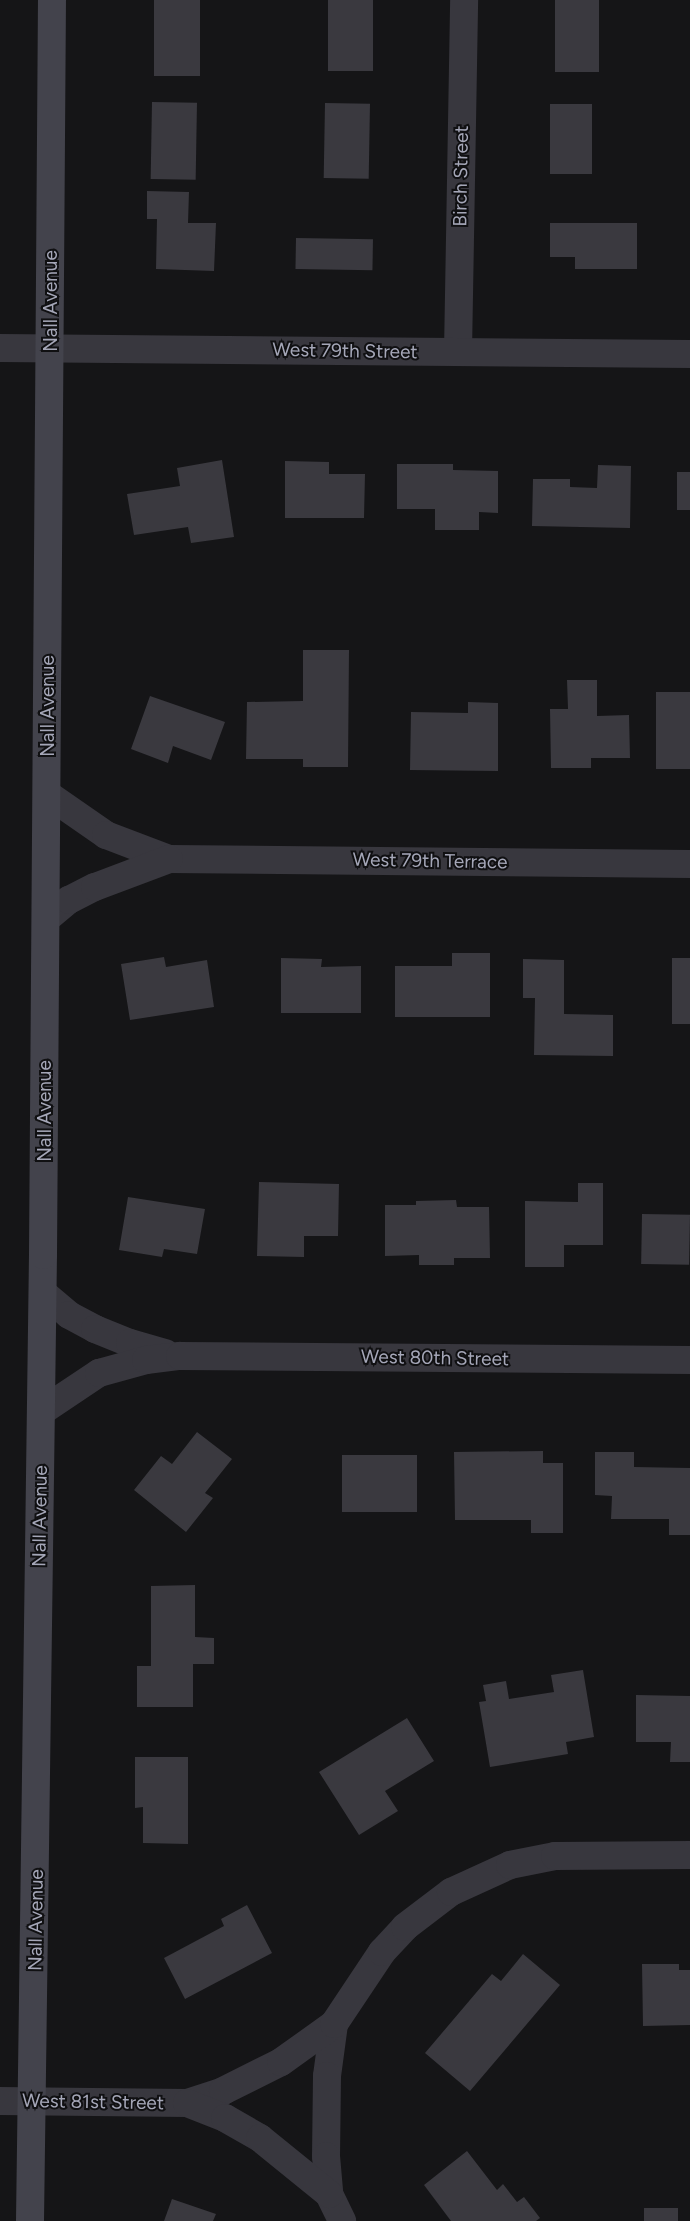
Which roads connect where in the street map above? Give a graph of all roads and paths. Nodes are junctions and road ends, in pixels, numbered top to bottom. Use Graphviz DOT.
graph roads {
  1 [pos="52,0"];
  2 [pos="464,0"];
  3 [pos="0,348"];
  4 [pos="52,348"];
  5 [pos="458,352"];
  6 [pos="690,354"];
  7 [pos="47,794"];
  8 [pos="169,859"];
  9 [pos="690,864"];
  10 [pos="46,919"];
  11 [pos="43,1293"];
  12 [pos="180,1356"];
  13 [pos="690,1360"];
  14 [pos="42,1411"];
  15 [pos="690,1855"];
  16 [pos="334,2024"];
  17 [pos="0,2101"];
  18 [pos="33,2102"];
  19 [pos="187,2103"];
  20 [pos="329,2194"];
  21 [pos="30,2221"];
  22 [pos="342,2221"];
  1 -- 4 [label="main road, Nall Avenue"];
  2 -- 5 [label="street, Birch Street"];
  3 -- 4 [label="street, West 79th Street"];
  4 -- 5 [label="street, West 79th Street"];
  4 -- 7 [label="main road, Nall Avenue"];
  5 -- 6 [label="street, West 79th Street"];
  7 -- 8 [label="street, West 79th Terrace"];
  7 -- 10 [label="main road, Nall Avenue"];
  8 -- 9 [label="street, West 79th Terrace"];
  8 -- 10 [label="street, West 79th Terrace"];
  10 -- 11 [label="main road, Nall Avenue"];
  11 -- 12 [label="street, West 80th Street"];
  11 -- 14 [label="main road, Nall Avenue"];
  12 -- 13 [label="street, West 80th Street"];
  12 -- 14 [label="street, West 80th Street"];
  14 -- 18 [label="main road, Nall Avenue"];
  15 -- 16 [label="street"];
  16 -- 19 [label="street, West 81st Street"];
  16 -- 20 [label="street, West 81st Street"];
  17 -- 18 [label="street, West 81st Street"];
  18 -- 19 [label="street, West 81st Street"];
  18 -- 21 [label="main road, Nall Avenue"];
  19 -- 20 [label="street, West 81st Street"];
  20 -- 22 [label="street, West 81st Street"];
}
